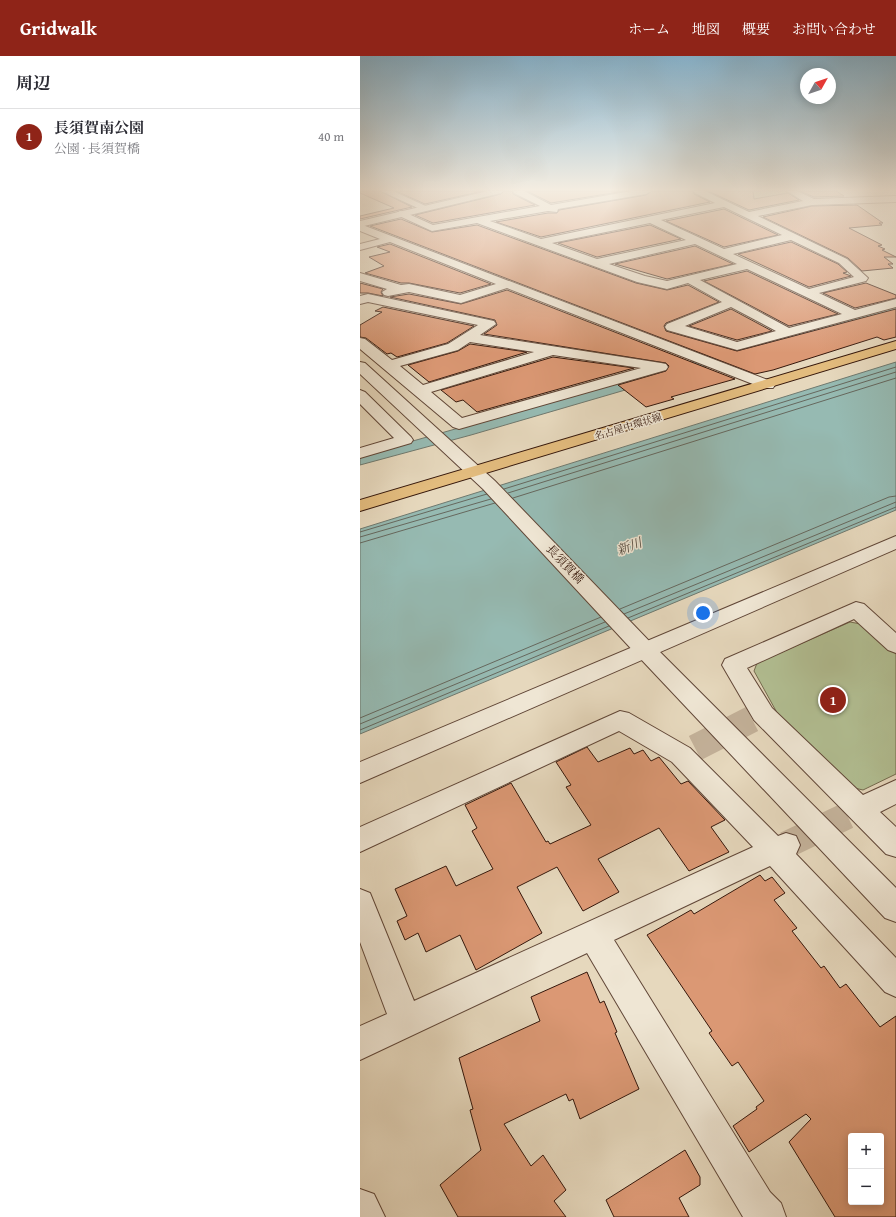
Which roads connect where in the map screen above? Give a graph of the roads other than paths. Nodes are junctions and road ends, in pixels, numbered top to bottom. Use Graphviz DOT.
graph roads {
  1 [pos="408,245"];
  2 [pos="544,245"];
  3 [pos="673,245"];
  4 [pos="706,245"];
  5 [pos="754,245"];
  6 [pos="811,245"];
  7 [pos="722,253"];
  8 [pos="596,263"];
  9 [pos="748,265"];
  10 [pos="360,277"];
  11 [pos="690,280"];
  12 [pos="508,284"];
  13 [pos="401,289"];
  14 [pos="807,293"];
  15 [pos="364,299"];
  16 [pos="732,302"];
  17 [pos="896,303"];
  18 [pos="855,315"];
  19 [pos="789,332"];
  20 [pos="470,338"];
  21 [pos="360,342"];
  22 [pos="896,345"];
  23 [pos="554,350"];
  24 [pos="390,365"];
  25 [pos="360,366"];
  26 [pos="768,385"];
  27 [pos="420,391"];
  28 [pos="360,395"];
  29 [pos="360,453"];
  30 [pos="482,479"];
  31 [pos="360,506"];
  32 [pos="896,542"];
  33 [pos="896,644"];
  34 [pos="643,646"];
  35 [pos="360,773"];
  36 [pos="896,791"];
  37 [pos="859,810"];
  38 [pos="360,840"];
  39 [pos="896,845"];
  40 [pos="781,848"];
  41 [pos="360,903"];
  42 [pos="896,908"];
  43 [pos="594,936"];
  44 [pos="896,981"];
  45 [pos="406,1021"];
  46 [pos="360,1043"];
  47 [pos="360,1208"];
  48 [pos="366,1217"];
  49 [pos="768,1217"];
  1 -- 12 [label="street"];
  2 -- 8 [label="street"];
  3 -- 8 [label="street"];
  4 -- 7 [label="street"];
  5 -- 7 [label="street"];
  6 -- 14 [label="street"];
  7 -- 9 [label="street"];
  8 -- 11 [label="street"];
  9 -- 11 [label="street"];
  9 -- 14 [label="street"];
  10 -- 13 [label="street"];
  11 -- 16 [label="street"];
  12 -- 13 [label="street"];
  12 -- 26 [label="street"];
  13 -- 15 [label="street"];
  14 -- 18 [label="street"];
  15 -- 20 [label="street"];
  16 -- 19 [label="street"];
  16 -- 19 [label="street"];
  17 -- 18 [label="street"];
  18 -- 19 [label="street"];
  20 -- 23 [label="street"];
  20 -- 24 [label="street"];
  21 -- 24 [label="street"];
  22 -- 26 [label="main road, 名古屋中環状線"];
  23 -- 27 [label="street"];
  23 -- 27 [label="street"];
  24 -- 27 [label="street"];
  25 -- 30 [label="street, 長須賀橋"];
  26 -- 30 [label="main road, 名古屋中環状線"];
  28 -- 29 [label="street"];
  30 -- 31 [label="main road, 名古屋中環状線"];
  30 -- 34 [label="street, 長須賀橋"];
  32 -- 34 [label="street"];
  33 -- 37 [label="street"];
  34 -- 35 [label="street"];
  34 -- 42 [label="street, 長須賀橋"];
  36 -- 37 [label="street"];
  37 -- 39 [label="street"];
  38 -- 40 [label="street"];
  40 -- 43 [label="street"];
  40 -- 44 [label="street"];
  41 -- 45 [label="street"];
  43 -- 45 [label="street"];
  43 -- 49 [label="street"];
  45 -- 46 [label="street"];
  47 -- 48 [label="street"];
}
